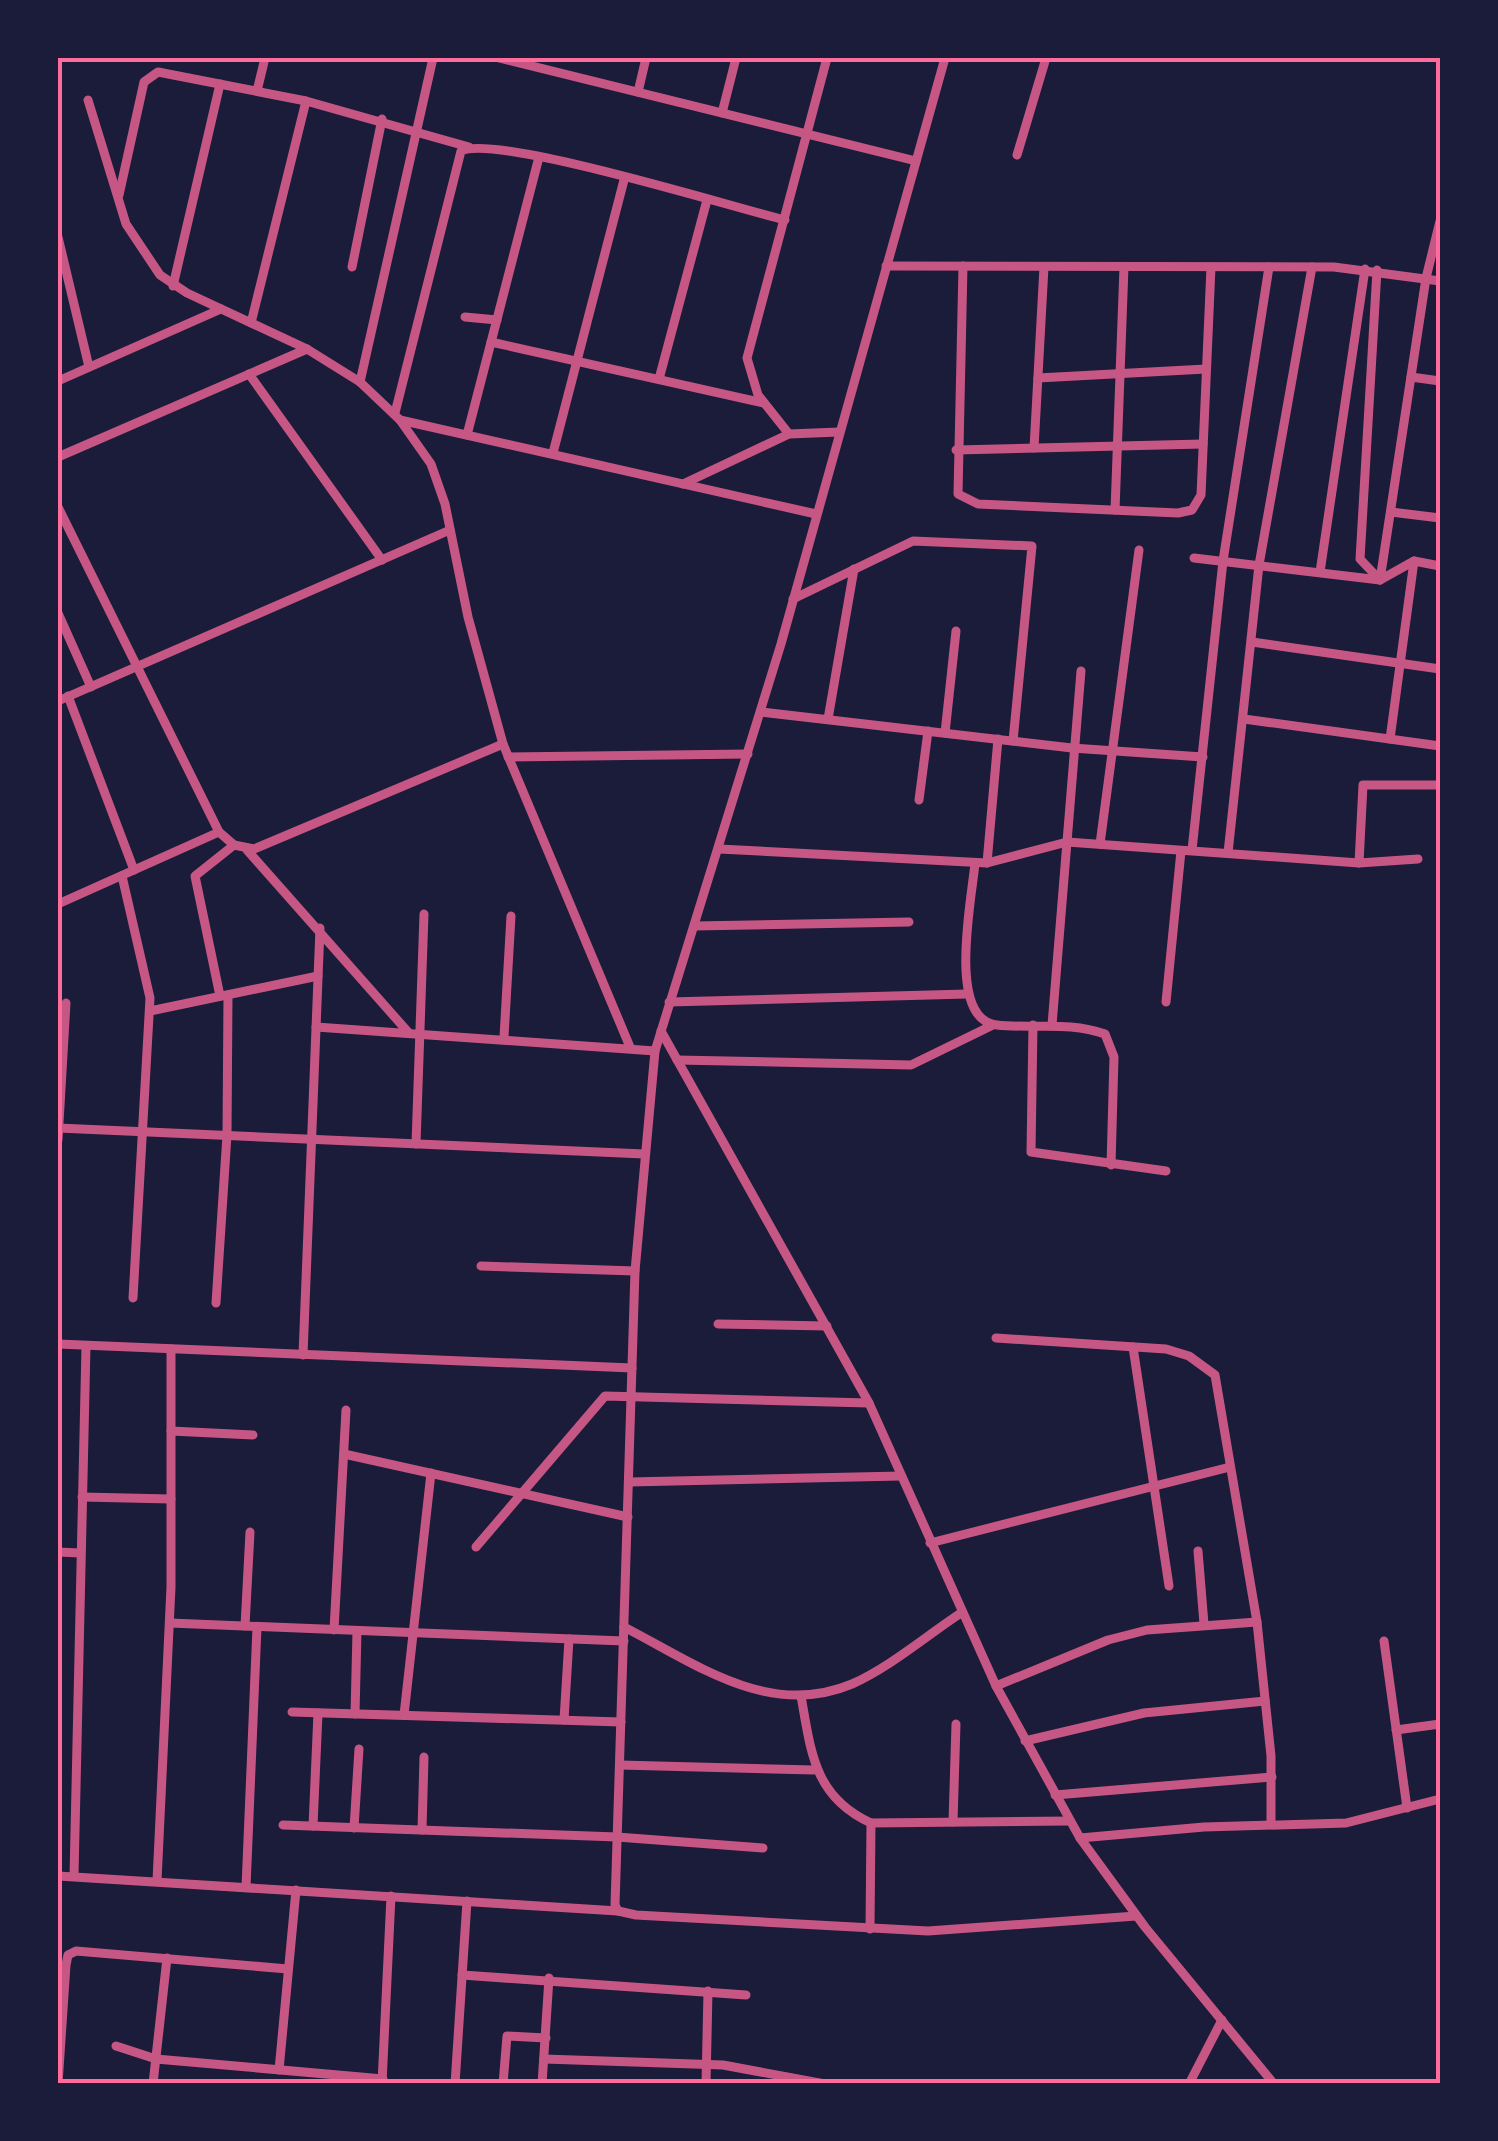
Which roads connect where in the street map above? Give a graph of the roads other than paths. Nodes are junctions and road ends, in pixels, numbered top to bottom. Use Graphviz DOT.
graph roads {
  1 [pos="264,58"];
  2 [pos="433,58"];
  3 [pos="499,58"];
  4 [pos="565,58"];
  5 [pos="646,58"];
  6 [pos="736,58"];
  7 [pos="828,58"];
  8 [pos="945,58"];
  9 [pos="1046,58"];
  10 [pos="561,73"];
  11 [pos="220,84"];
  12 [pos="257,91"];
  13 [pos="638,92"];
  14 [pos="88,100"];
  15 [pos="306,101"];
  16 [pos="722,113"];
  17 [pos="382,119"];
  18 [pos="418,130"];
  19 [pos="809,134"];
  20 [pos="470,147"];
  21 [pos="1017,155"];
  22 [pos="538,156"];
  23 [pos="916,161"];
  24 [pos="624,180"];
  25 [pos="118,198"];
  26 [pos="707,200"];
  27 [pos="785,220"];
  28 [pos="1440,221"];
  29 [pos="58,237"];
  30 [pos="886,266"];
  31 [pos="963,266"];
  32 [pos="1044,266"];
  33 [pos="352,267"];
  34 [pos="1124,267"];
  35 [pos="1211,267"];
  36 [pos="1269,267"];
  37 [pos="1312,267"];
  38 [pos="1366,269"];
  39 [pos="1377,270"];
  40 [pos="1426,278"];
  41 [pos="1440,281"];
  42 [pos="173,286"];
  43 [pos="221,309"];
  44 [pos="464,317"];
  45 [pos="497,320"];
  46 [pos="251,323"];
  47 [pos="491,342"];
  48 [pos="308,349"];
  49 [pos="575,360"];
  50 [pos="88,367"];
  51 [pos="1206,370"];
  52 [pos="249,374"];
  53 [pos="1120,374"];
  54 [pos="1411,377"];
  55 [pos="1038,378"];
  56 [pos="659,379"];
  57 [pos="58,381"];
  58 [pos="360,382"];
  59 [pos="1440,382"];
  60 [pos="764,403"];
  61 [pos="397,417"];
  62 [pos="839,432"];
  63 [pos="788,434"];
  64 [pos="467,435"];
  65 [pos="1203,444"];
  66 [pos="1116,446"];
  67 [pos="1034,448"];
  68 [pos="956,450"];
  69 [pos="553,453"];
  70 [pos="58,457"];
  71 [pos="683,484"];
  72 [pos="58,506"];
  73 [pos="1115,510"];
  74 [pos="1390,512"];
  75 [pos="816,514"];
  76 [pos="1440,518"];
  77 [pos="450,530"];
  78 [pos="1139,550"];
  79 [pos="1194,558"];
  80 [pos="382,560"];
  81 [pos="1223,561"];
  82 [pos="1414,561"];
  83 [pos="1259,566"];
  84 [pos="1440,566"];
  85 [pos="854,569"];
  86 [pos="1320,572"];
  87 [pos="1380,580"];
  88 [pos="793,600"];
  89 [pos="58,613"];
  90 [pos="956,631"];
  91 [pos="1252,642"];
  92 [pos="1399,663"];
  93 [pos="137,667"];
  94 [pos="1440,670"];
  95 [pos="1081,671"];
  96 [pos="91,687"];
  97 [pos="68,696"];
  98 [pos="58,701"];
  99 [pos="761,712"];
  100 [pos="828,719"];
  101 [pos="1244,719"];
  102 [pos="928,731"];
  103 [pos="945,733"];
  104 [pos="998,739"];
  105 [pos="1390,739"];
  106 [pos="1013,741"];
  107 [pos="504,744"];
  108 [pos="1440,746"];
  109 [pos="1072,748"];
  110 [pos="1112,750"];
  111 [pos="748,754"];
  112 [pos="508,757"];
  113 [pos="1203,757"];
  114 [pos="1440,784"];
  115 [pos="918,800"];
  116 [pos="219,832"];
  117 [pos="1067,842"];
  118 [pos="1100,844"];
  119 [pos="234,845"];
  120 [pos="246,848"];
  121 [pos="719,848"];
  122 [pos="1186,850"];
  123 [pos="1228,854"];
  124 [pos="1418,859"];
  125 [pos="981,863"];
  126 [pos="1359,863"];
  127 [pos="134,870"];
  128 [pos="122,876"];
  129 [pos="58,904"];
  130 [pos="424,914"];
  131 [pos="512,916"];
  132 [pos="909,922"];
  133 [pos="694,926"];
  134 [pos="320,928"];
  135 [pos="318,976"];
  136 [pos="966,994"];
  137 [pos="224,995"];
  138 [pos="66,1002"];
  139 [pos="669,1002"];
  140 [pos="1166,1002"];
  141 [pos="150,1011"];
  142 [pos="1052,1024"];
  143 [pos="1033,1025"];
  144 [pos="316,1026"];
  145 [pos="993,1026"];
  146 [pos="661,1030"];
  147 [pos="413,1032"];
  148 [pos="504,1037"];
  149 [pos="630,1047"];
  150 [pos="655,1051"];
  151 [pos="677,1060"];
  152 [pos="58,1128"];
  153 [pos="144,1132"];
  154 [pos="227,1135"];
  155 [pos="311,1139"];
  156 [pos="58,1140"];
  157 [pos="416,1144"];
  158 [pos="644,1154"];
  159 [pos="1112,1165"];
  160 [pos="1166,1171"];
  161 [pos="481,1266"];
  162 [pos="635,1271"];
  163 [pos="133,1298"];
  164 [pos="216,1303"];
  165 [pos="718,1324"];
  166 [pos="827,1326"];
  167 [pos="996,1338"];
  168 [pos="58,1344"];
  169 [pos="86,1346"];
  170 [pos="1134,1348"];
  171 [pos="170,1350"];
  172 [pos="303,1355"];
  173 [pos="632,1368"];
  174 [pos="632,1396"];
  175 [pos="869,1403"];
  176 [pos="346,1410"];
  177 [pos="171,1431"];
  178 [pos="253,1435"];
  179 [pos="344,1454"];
  180 [pos="1230,1466"];
  181 [pos="431,1473"];
  182 [pos="901,1476"];
  183 [pos="629,1482"];
  184 [pos="1154,1486"];
  185 [pos="521,1494"];
  186 [pos="82,1497"];
  187 [pos="171,1498"];
  188 [pos="628,1517"];
  189 [pos="250,1532"];
  190 [pos="930,1543"];
  191 [pos="476,1547"];
  192 [pos="1198,1551"];
  193 [pos="58,1552"];
  194 [pos="80,1553"];
  195 [pos="1169,1586"];
  196 [pos="961,1613"];
  197 [pos="1257,1622"];
  198 [pos="170,1623"];
  199 [pos="1204,1624"];
  200 [pos="245,1626"];
  201 [pos="257,1626"];
  202 [pos="624,1627"];
  203 [pos="334,1630"];
  204 [pos="357,1630"];
  205 [pos="413,1632"];
  206 [pos="569,1639"];
  207 [pos="624,1641"];
  208 [pos="1384,1641"];
  209 [pos="996,1686"];
  210 [pos="801,1696"];
  211 [pos="1265,1701"];
  212 [pos="292,1712"];
  213 [pos="318,1712"];
  214 [pos="354,1714"];
  215 [pos="404,1715"];
  216 [pos="564,1720"];
  217 [pos="621,1722"];
  218 [pos="956,1724"];
  219 [pos="1440,1724"];
  220 [pos="1396,1730"];
  221 [pos="1025,1741"];
  222 [pos="358,1749"];
  223 [pos="424,1757"];
  224 [pos="620,1765"];
  225 [pos="814,1770"];
  226 [pos="1272,1777"];
  227 [pos="1056,1795"];
  228 [pos="1440,1799"];
  229 [pos="1407,1808"];
  230 [pos="1070,1821"];
  231 [pos="953,1822"];
  232 [pos="871,1823"];
  233 [pos="1272,1824"];
  234 [pos="284,1825"];
  235 [pos="313,1826"];
  236 [pos="354,1828"];
  237 [pos="422,1830"];
  238 [pos="617,1837"];
  239 [pos="1080,1838"];
  240 [pos="762,1848"];
  241 [pos="58,1876"];
  242 [pos="74,1876"];
  243 [pos="157,1881"];
  244 [pos="246,1887"];
  245 [pos="296,1890"];
  246 [pos="391,1896"];
  247 [pos="467,1901"];
  248 [pos="618,1910"];
  249 [pos="1136,1916"];
  250 [pos="870,1929"];
  251 [pos="167,1958"];
  252 [pos="288,1969"];
  253 [pos="462,1975"];
  254 [pos="550,1978"];
  255 [pos="708,1991"];
  256 [pos="746,1995"];
  257 [pos="1222,2020"];
  258 [pos="546,2038"];
  259 [pos="116,2046"];
  260 [pos="544,2058"];
  261 [pos="156,2059"];
  262 [pos="705,2063"];
  263 [pos="279,2070"];
  264 [pos="383,2081"];
  265 [pos="813,2082"];
  266 [pos="58,2084"];
  267 [pos="153,2084"];
  268 [pos="455,2084"];
  269 [pos="503,2084"];
  270 [pos="542,2084"];
  271 [pos="706,2084"];
  272 [pos="826,2084"];
  273 [pos="1189,2084"];
  274 [pos="1274,2084"];
  1 -- 12 [label="street"];
  2 -- 18 [label="street"];
  3 -- 10 [label="street"];
  4 -- 10 [label="street"];
  5 -- 13 [label="street"];
  6 -- 16 [label="street"];
  7 -- 19 [label="street"];
  8 -- 23 [label="street"];
  9 -- 21 [label="street"];
  10 -- 13 [label="street"];
  11 -- 12 [label="street"];
  11 -- 25 [label="street"];
  11 -- 42 [label="street"];
  12 -- 15 [label="street"];
  13 -- 16 [label="street"];
  14 -- 25 [label="street"];
  15 -- 17 [label="street"];
  15 -- 46 [label="street"];
  16 -- 19 [label="street"];
  17 -- 18 [label="street"];
  17 -- 33 [label="street"];
  18 -- 20 [label="street"];
  18 -- 58 [label="street"];
  19 -- 23 [label="street"];
  19 -- 27 [label="street"];
  20 -- 22 [label="street"];
  20 -- 61 [label="street"];
  22 -- 24 [label="street"];
  22 -- 45 [label="street"];
  23 -- 30 [label="street"];
  24 -- 26 [label="street"];
  24 -- 49 [label="street"];
  25 -- 42 [label="street"];
  26 -- 27 [label="street"];
  26 -- 56 [label="street"];
  27 -- 60 [label="street"];
  28 -- 40 [label="street"];
  29 -- 50 [label="street"];
  30 -- 31 [label="street"];
  30 -- 62 [label="street"];
  31 -- 32 [label="street"];
  31 -- 68 [label="street"];
  32 -- 34 [label="street"];
  32 -- 55 [label="street"];
  34 -- 35 [label="street"];
  34 -- 53 [label="street"];
  35 -- 36 [label="street"];
  35 -- 51 [label="street"];
  36 -- 37 [label="street"];
  36 -- 81 [label="street"];
  37 -- 38 [label="street"];
  37 -- 83 [label="street"];
  38 -- 39 [label="street"];
  38 -- 86 [label="street"];
  39 -- 40 [label="street"];
  39 -- 87 [label="street"];
  40 -- 41 [label="street"];
  40 -- 54 [label="street"];
  42 -- 43 [label="street"];
  43 -- 46 [label="street"];
  43 -- 50 [label="street"];
  44 -- 45 [label="street"];
  45 -- 47 [label="street"];
  46 -- 48 [label="street"];
  47 -- 49 [label="street"];
  47 -- 64 [label="street"];
  48 -- 52 [label="street"];
  48 -- 58 [label="street"];
  49 -- 56 [label="street"];
  49 -- 69 [label="street"];
  50 -- 57 [label="street"];
  51 -- 53 [label="street"];
  51 -- 65 [label="street"];
  52 -- 70 [label="street"];
  52 -- 80 [label="street"];
  53 -- 55 [label="street"];
  53 -- 66 [label="street"];
  54 -- 59 [label="street"];
  54 -- 74 [label="street"];
  55 -- 67 [label="street"];
  56 -- 60 [label="street"];
  58 -- 61 [label="street"];
  60 -- 63 [label="street"];
  61 -- 64 [label="street"];
  61 -- 77 [label="street"];
  62 -- 63 [label="street"];
  62 -- 75 [label="street"];
  63 -- 71 [label="street"];
  64 -- 69 [label="street"];
  65 -- 66 [label="street"];
  65 -- 73 [label="street"];
  66 -- 67 [label="street"];
  66 -- 73 [label="street"];
  67 -- 68 [label="street"];
  68 -- 73 [label="street"];
  69 -- 71 [label="street"];
  71 -- 75 [label="street"];
  72 -- 93 [label="street"];
  74 -- 76 [label="street"];
  74 -- 87 [label="street"];
  75 -- 88 [label="street"];
  77 -- 80 [label="street"];
  77 -- 107 [label="street"];
  78 -- 110 [label="street"];
  79 -- 81 [label="street"];
  80 -- 93 [label="street"];
  81 -- 83 [label="street"];
  81 -- 113 [label="street"];
  82 -- 84 [label="street"];
  82 -- 87 [label="street"];
  82 -- 92 [label="street"];
  83 -- 86 [label="street"];
  83 -- 91 [label="street"];
  85 -- 88 [label="street"];
  85 -- 100 [label="street"];
  85 -- 106 [label="street"];
  86 -- 87 [label="street"];
  88 -- 99 [label="street"];
  89 -- 96 [label="street"];
  90 -- 103 [label="street"];
  91 -- 92 [label="street"];
  91 -- 101 [label="street"];
  92 -- 94 [label="street"];
  92 -- 105 [label="street"];
  93 -- 96 [label="street"];
  93 -- 116 [label="street"];
  95 -- 109 [label="street"];
  96 -- 97 [label="street"];
  97 -- 98 [label="street"];
  97 -- 127 [label="street"];
  99 -- 100 [label="street"];
  99 -- 111 [label="street"];
  100 -- 102 [label="street"];
  101 -- 105 [label="street"];
  101 -- 123 [label="street"];
  102 -- 103 [label="street"];
  102 -- 115 [label="street"];
  103 -- 104 [label="street"];
  104 -- 106 [label="street"];
  104 -- 125 [label="street"];
  105 -- 108 [label="street"];
  106 -- 109 [label="street"];
  107 -- 112 [label="street"];
  107 -- 120 [label="street"];
  109 -- 110 [label="street"];
  109 -- 117 [label="street"];
  110 -- 113 [label="street"];
  110 -- 118 [label="street"];
  111 -- 112 [label="street"];
  111 -- 121 [label="street"];
  112 -- 149 [label="street"];
  113 -- 122 [label="street"];
  114 -- 126 [label="street"];
  116 -- 119 [label="street"];
  116 -- 127 [label="street"];
  117 -- 118 [label="street"];
  117 -- 125 [label="street"];
  117 -- 142 [label="street"];
  118 -- 122 [label="street"];
  119 -- 120 [label="street"];
  119 -- 137 [label="street"];
  120 -- 134 [label="street"];
  121 -- 125 [label="street"];
  121 -- 133 [label="street"];
  122 -- 123 [label="street"];
  122 -- 140 [label="street"];
  123 -- 126 [label="street"];
  124 -- 126 [label="street"];
  125 -- 136 [label="street"];
  127 -- 128 [label="street"];
  128 -- 129 [label="street"];
  128 -- 141 [label="street"];
  130 -- 147 [label="street"];
  131 -- 148 [label="street"];
  132 -- 133 [label="street"];
  133 -- 139 [label="street"];
  134 -- 135 [label="street"];
  134 -- 147 [label="street"];
  135 -- 137 [label="street"];
  135 -- 144 [label="street"];
  136 -- 139 [label="street"];
  136 -- 145 [label="street"];
  137 -- 141 [label="street"];
  137 -- 154 [label="street"];
  138 -- 152 [label="street"];
  139 -- 146 [label="street"];
  141 -- 153 [label="street"];
  142 -- 143 [label="street"];
  142 -- 159 [label="street"];
  143 -- 145 [label="street"];
  143 -- 159 [label="street"];
  144 -- 147 [label="street"];
  144 -- 155 [label="street"];
  145 -- 151 [label="street"];
  146 -- 150 [label="street"];
  146 -- 151 [label="street"];
  147 -- 148 [label="street"];
  147 -- 157 [label="street"];
  148 -- 149 [label="street"];
  149 -- 150 [label="street"];
  150 -- 158 [label="street"];
  151 -- 166 [label="street"];
  152 -- 153 [label="street"];
  152 -- 156 [label="street"];
  153 -- 154 [label="street"];
  153 -- 163 [label="street"];
  154 -- 155 [label="street"];
  154 -- 164 [label="street"];
  155 -- 157 [label="street"];
  155 -- 172 [label="street"];
  157 -- 158 [label="street"];
  158 -- 162 [label="street"];
  159 -- 160 [label="street"];
  161 -- 162 [label="street"];
  162 -- 173 [label="street"];
  165 -- 166 [label="street"];
  166 -- 175 [label="street"];
  167 -- 170 [label="street"];
  168 -- 169 [label="street"];
  169 -- 171 [label="street"];
  169 -- 186 [label="street"];
  170 -- 180 [label="street"];
  170 -- 184 [label="street"];
  171 -- 172 [label="street"];
  171 -- 177 [label="street"];
  172 -- 173 [label="street"];
  173 -- 174 [label="street"];
  174 -- 175 [label="street"];
  174 -- 183 [label="street"];
  174 -- 185 [label="street"];
  175 -- 182 [label="street"];
  176 -- 179 [label="street"];
  177 -- 178 [label="street"];
  177 -- 187 [label="street"];
  179 -- 181 [label="street"];
  179 -- 203 [label="street"];
  180 -- 184 [label="street"];
  180 -- 197 [label="street"];
  181 -- 185 [label="street"];
  181 -- 205 [label="street"];
  182 -- 183 [label="street"];
  182 -- 190 [label="street"];
  183 -- 188 [label="street"];
  184 -- 190 [label="street"];
  184 -- 195 [label="street"];
  185 -- 188 [label="street"];
  185 -- 191 [label="street"];
  186 -- 187 [label="street"];
  186 -- 194 [label="street"];
  187 -- 198 [label="street"];
  188 -- 202 [label="street"];
  189 -- 200 [label="street"];
  190 -- 196 [label="street"];
  192 -- 199 [label="street"];
  193 -- 194 [label="street"];
  194 -- 242 [label="street"];
  196 -- 209 [label="street"];
  196 -- 210 [label="street"];
  197 -- 199 [label="street"];
  197 -- 211 [label="street"];
  198 -- 200 [label="street"];
  198 -- 243 [label="street"];
  199 -- 209 [label="street"];
  200 -- 201 [label="street"];
  201 -- 203 [label="street"];
  201 -- 244 [label="street"];
  202 -- 207 [label="street"];
  202 -- 210 [label="street"];
  203 -- 204 [label="street"];
  204 -- 205 [label="street"];
  204 -- 214 [label="street"];
  205 -- 206 [label="street"];
  205 -- 215 [label="street"];
  206 -- 207 [label="street"];
  206 -- 216 [label="street"];
  207 -- 217 [label="street"];
  208 -- 220 [label="street"];
  209 -- 221 [label="street"];
  210 -- 225 [label="street"];
  211 -- 221 [label="street"];
  211 -- 226 [label="street"];
  212 -- 213 [label="street"];
  213 -- 214 [label="street"];
  213 -- 235 [label="street"];
  214 -- 215 [label="street"];
  215 -- 216 [label="street"];
  216 -- 217 [label="street"];
  217 -- 224 [label="street"];
  218 -- 231 [label="street"];
  219 -- 220 [label="street"];
  220 -- 229 [label="street"];
  221 -- 227 [label="street"];
  222 -- 236 [label="street"];
  223 -- 237 [label="street"];
  224 -- 225 [label="street"];
  224 -- 238 [label="street"];
  225 -- 232 [label="street"];
  226 -- 227 [label="street"];
  226 -- 233 [label="street"];
  227 -- 230 [label="street"];
  228 -- 229 [label="street"];
  229 -- 233 [label="street"];
  230 -- 231 [label="street"];
  230 -- 239 [label="street"];
  231 -- 232 [label="street"];
  232 -- 250 [label="street"];
  233 -- 239 [label="street"];
  234 -- 235 [label="street"];
  235 -- 236 [label="street"];
  236 -- 237 [label="street"];
  237 -- 238 [label="street"];
  238 -- 240 [label="street"];
  238 -- 248 [label="street"];
  239 -- 249 [label="street"];
  241 -- 242 [label="street"];
  242 -- 243 [label="street"];
  243 -- 244 [label="street"];
  244 -- 245 [label="street"];
  245 -- 246 [label="street"];
  245 -- 252 [label="street"];
  246 -- 247 [label="street"];
  246 -- 264 [label="street"];
  247 -- 248 [label="street"];
  247 -- 253 [label="street"];
  248 -- 250 [label="street"];
  249 -- 250 [label="street"];
  249 -- 257 [label="street"];
  251 -- 252 [label="street"];
  251 -- 261 [label="street"];
  251 -- 266 [label="street"];
  252 -- 263 [label="street"];
  253 -- 254 [label="street"];
  253 -- 268 [label="street"];
  254 -- 255 [label="street"];
  254 -- 258 [label="street"];
  255 -- 256 [label="street"];
  255 -- 262 [label="street"];
  257 -- 273 [label="street"];
  257 -- 274 [label="street"];
  258 -- 260 [label="street"];
  258 -- 269 [label="street"];
  259 -- 261 [label="street"];
  260 -- 262 [label="street"];
  260 -- 270 [label="street"];
  261 -- 263 [label="street"];
  261 -- 267 [label="street"];
  262 -- 265 [label="street"];
  262 -- 271 [label="street"];
  263 -- 264 [label="street"];
  265 -- 272 [label="street"];
}
